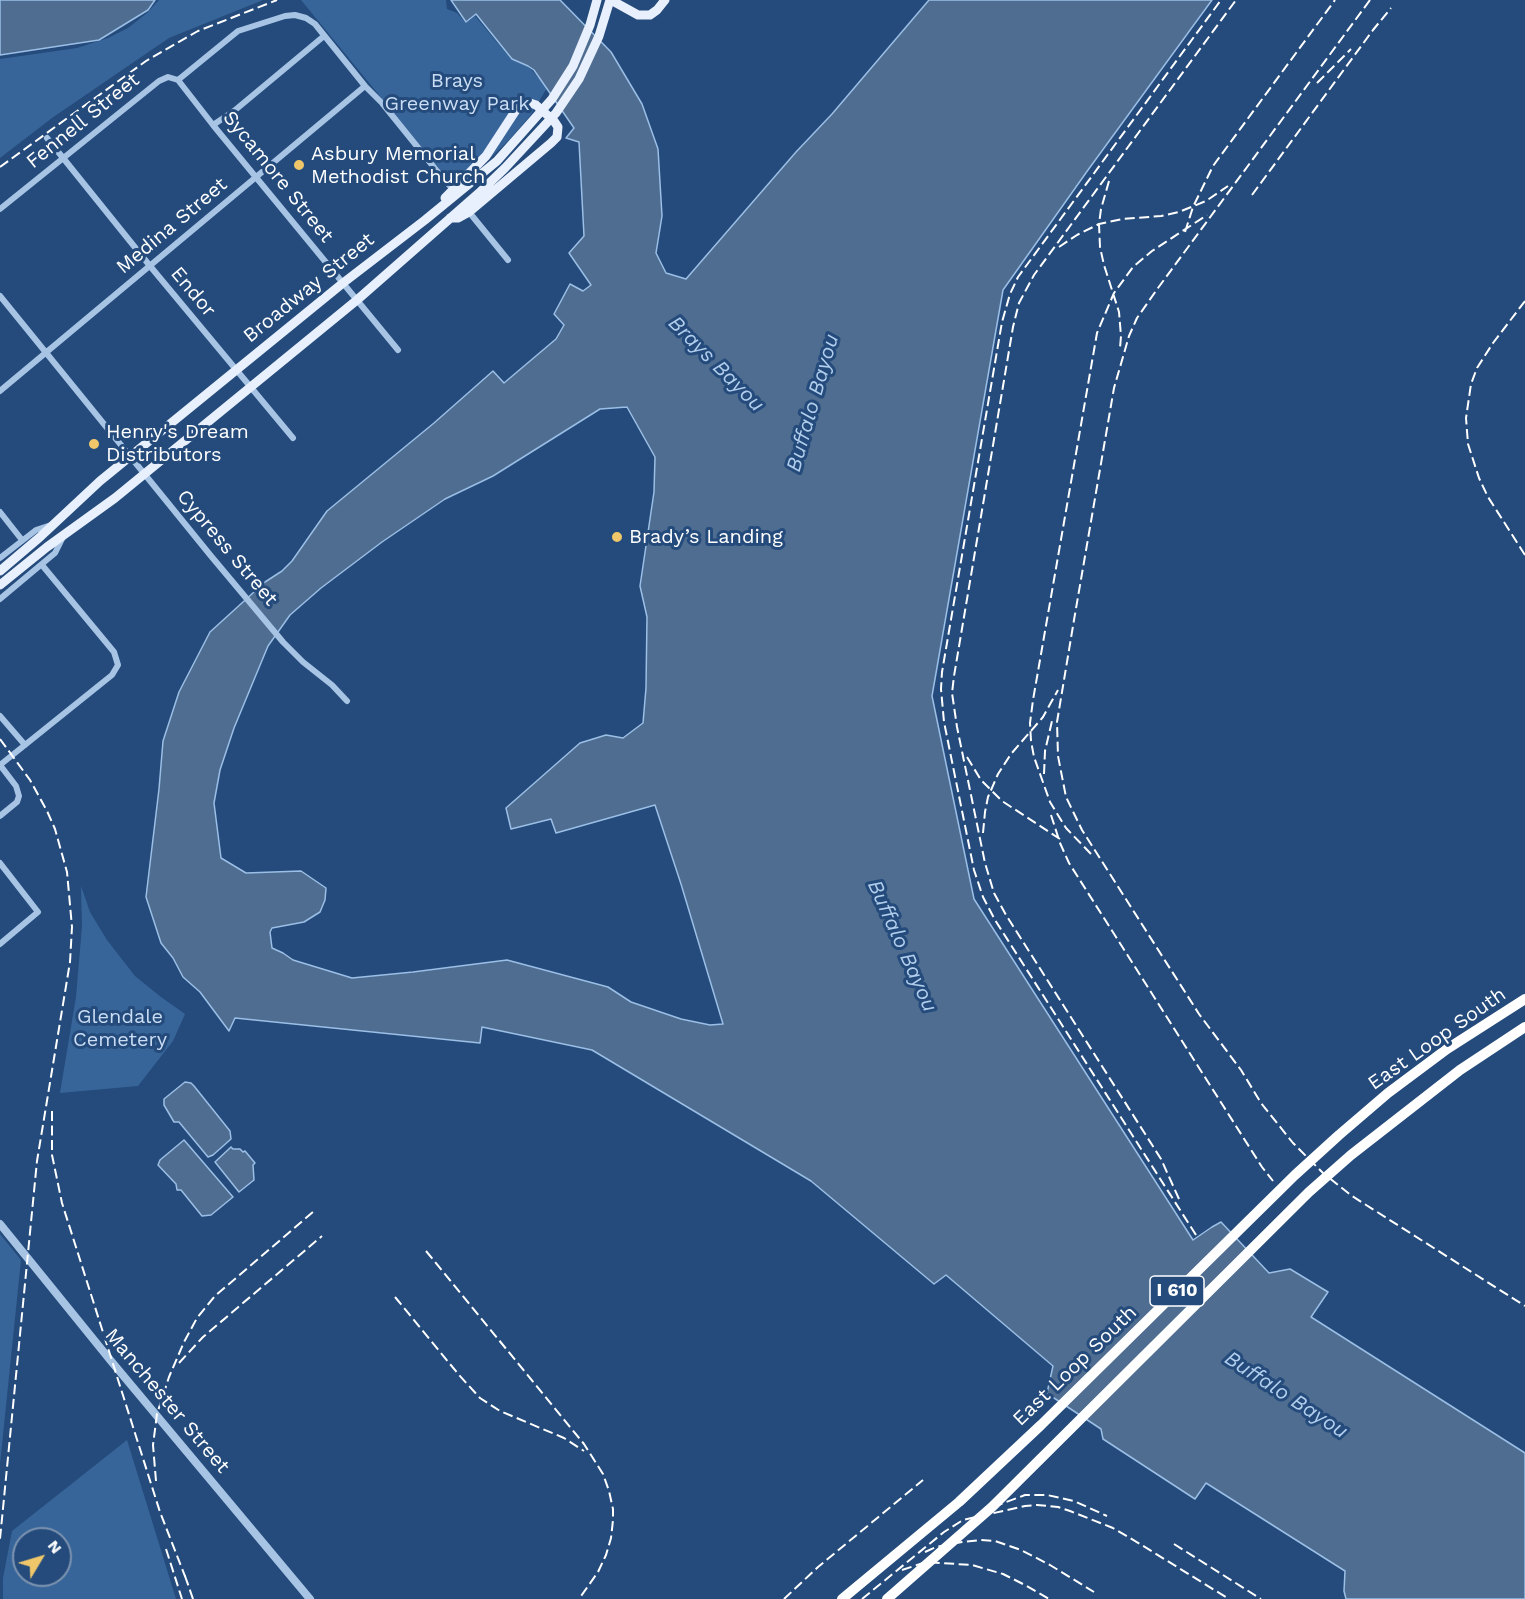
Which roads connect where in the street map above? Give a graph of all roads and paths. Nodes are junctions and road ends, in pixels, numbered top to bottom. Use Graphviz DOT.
graph roads {
  1 [pos="597,0"];
  2 [pos="611,0"];
  3 [pos="665,0"];
  4 [pos="324,36"];
  5 [pos="178,80"];
  6 [pos="365,86"];
  7 [pos="213,125"];
  8 [pos="47,138"];
  9 [pos="62,158"];
  10 [pos="256,177"];
  11 [pos="453,189"];
  12 [pos="0,209"];
  13 [pos="469,212"];
  14 [pos="449,218"];
  15 [pos="425,220"];
  16 [pos="508,260"];
  17 [pos="150,266"];
  18 [pos="343,283"];
  19 [pos="0,296"];
  20 [pos="357,300"];
  21 [pos="398,350"];
  22 [pos="46,353"];
  23 [pos="236,370"];
  24 [pos="250,387"];
  25 [pos="0,391"];
  26 [pos="293,438"];
  27 [pos="130,456"];
  28 [pos="144,474"];
  29 [pos="0,512"];
  30 [pos="54,524"];
  31 [pos="63,536"];
  32 [pos="22,540"];
  33 [pos="0,558"];
  34 [pos="42,565"];
  35 [pos="0,570"];
  36 [pos="0,585"];
  37 [pos="0,598"];
  38 [pos="347,701"];
  39 [pos="0,716"];
  40 [pos="25,745"];
  41 [pos="0,765"];
  42 [pos="0,816"];
  43 [pos="0,863"];
  44 [pos="0,944"];
  45 [pos="1525,999"];
  46 [pos="1525,1027"];
  47 [pos="0,1224"];
  48 [pos="309,1599"];
  49 [pos="842,1599"];
  50 [pos="887,1599"];
  1 -- 15 [label="main road, Broadway Street"];
  2 -- 3 [label="main road"];
  2 -- 14 [label="main road, Broadway Street"];
  4 -- 5 [label="street, Fennell Street"];
  4 -- 6 [label="street"];
  4 -- 7 [label="street"];
  5 -- 7 [label="street, Sycamore Street"];
  5 -- 9 [label="street, Fennell Street"];
  6 -- 10 [label="street, Medina Street"];
  6 -- 11 [label="street"];
  7 -- 10 [label="street, Sycamore Street"];
  8 -- 9 [label="street, Endor"];
  9 -- 12 [label="street, Fennell Street"];
  9 -- 17 [label="street, Endor"];
  10 -- 17 [label="street, Medina Street"];
  10 -- 18 [label="street, Sycamore Street"];
  11 -- 13 [label="main road"];
  11 -- 15 [label="main road"];
  13 -- 14 [label="main road"];
  13 -- 16 [label="street"];
  14 -- 20 [label="main road, Broadway Street"];
  15 -- 18 [label="main road, Broadway Street"];
  17 -- 22 [label="street, Medina Street"];
  17 -- 23 [label="street, Endor"];
  18 -- 20 [label="street, Sycamore Street"];
  18 -- 23 [label="main road, Broadway Street"];
  19 -- 22 [label="street, Cypress Street"];
  20 -- 21 [label="street, Sycamore Street"];
  20 -- 24 [label="main road, Broadway Street"];
  22 -- 25 [label="street, Medina Street"];
  22 -- 27 [label="street, Cypress Street"];
  23 -- 24 [label="street, Endor"];
  23 -- 27 [label="main road, Broadway Street"];
  24 -- 26 [label="street, Endor"];
  24 -- 28 [label="main road, Broadway Street"];
  27 -- 28 [label="street, Cypress Street"];
  27 -- 30 [label="main road, Broadway Street"];
  28 -- 31 [label="main road, Broadway Street"];
  28 -- 38 [label="street, Cypress Street"];
  29 -- 32 [label="street"];
  30 -- 32 [label="street, Broadway Street"];
  30 -- 35 [label="main road, Broadway Street"];
  31 -- 34 [label="street, Broadway Street"];
  31 -- 36 [label="main road, Broadway Street"];
  32 -- 33 [label="street, Broadway Street"];
  34 -- 37 [label="street, Broadway Street"];
  34 -- 40 [label="street"];
  39 -- 40 [label="street"];
  40 -- 41 [label="street"];
  41 -- 42 [label="street"];
  43 -- 44 [label="street"];
  45 -- 49 [label="highway, East Loop South / I 610"];
  46 -- 50 [label="highway, East Loop South / I 610"];
  47 -- 48 [label="street, Manchester Street"];
}
